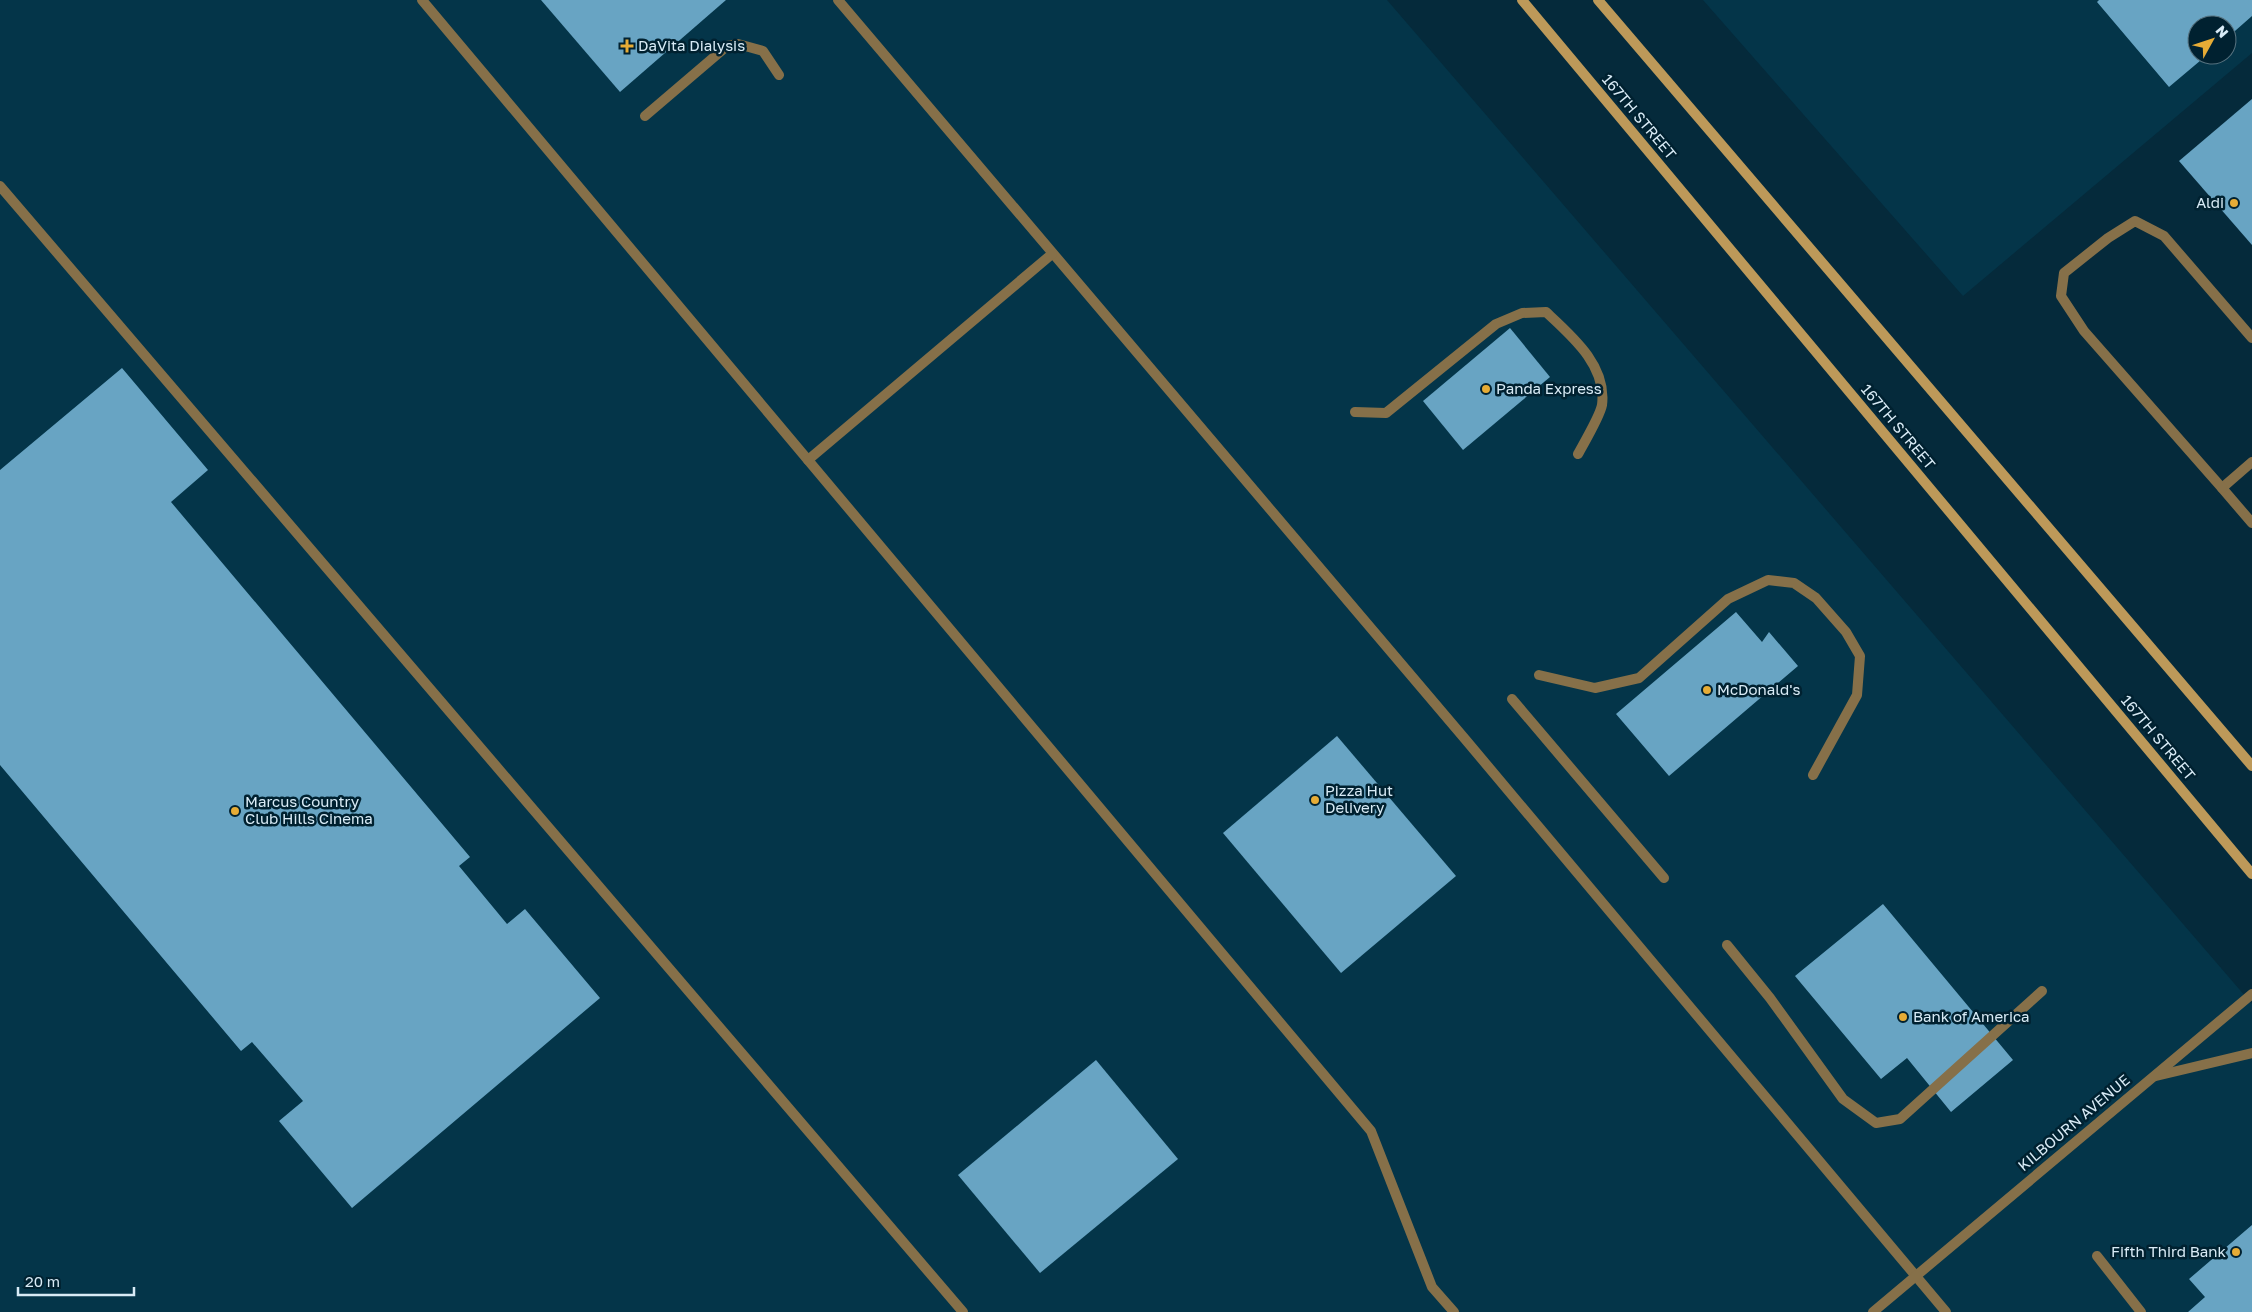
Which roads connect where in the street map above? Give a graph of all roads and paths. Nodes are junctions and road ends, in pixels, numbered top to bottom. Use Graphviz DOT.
graph roads {
  1 [pos="422,0"];
  2 [pos="838,0"];
  3 [pos="1522,0"];
  4 [pos="1598,0"];
  5 [pos="779,75"];
  6 [pos="645,116"];
  7 [pos="0,186"];
  8 [pos="1052,254"];
  9 [pos="2252,338"];
  10 [pos="1355,412"];
  11 [pos="1578,454"];
  12 [pos="808,460"];
  13 [pos="2252,462"];
  14 [pos="2222,488"];
  15 [pos="2252,523"];
  16 [pos="1539,675"];
  17 [pos="1512,699"];
  18 [pos="2252,766"];
  19 [pos="1813,775"];
  20 [pos="2252,874"];
  21 [pos="1664,878"];
  22 [pos="1726,944"];
  23 [pos="2042,991"];
  24 [pos="2252,994"];
  25 [pos="2252,1053"];
  26 [pos="2153,1077"];
  27 [pos="2097,1256"];
  28 [pos="1916,1276"];
  29 [pos="963,1312"];
  30 [pos="1454,1312"];
  31 [pos="1873,1312"];
  32 [pos="1946,1312"];
  33 [pos="2141,1312"];
  1 -- 12 [label="lane"];
  2 -- 8 [label="lane"];
  3 -- 20 [label="main road, 167TH STREET"];
  4 -- 18 [label="main road"];
  5 -- 6 [label="lane"];
  7 -- 29 [label="lane"];
  8 -- 12 [label="lane"];
  8 -- 28 [label="lane"];
  9 -- 14 [label="lane"];
  10 -- 11 [label="lane"];
  12 -- 30 [label="lane"];
  13 -- 14 [label="lane"];
  14 -- 15 [label="lane"];
  16 -- 19 [label="lane"];
  17 -- 21 [label="lane"];
  22 -- 23 [label="lane"];
  24 -- 26 [label="lane, KILBOURN AVENUE"];
  25 -- 26 [label="lane"];
  26 -- 28 [label="lane, KILBOURN AVENUE"];
  27 -- 33 [label="lane"];
  28 -- 31 [label="lane, KILBOURN AVENUE"];
  28 -- 32 [label="lane"];
}
